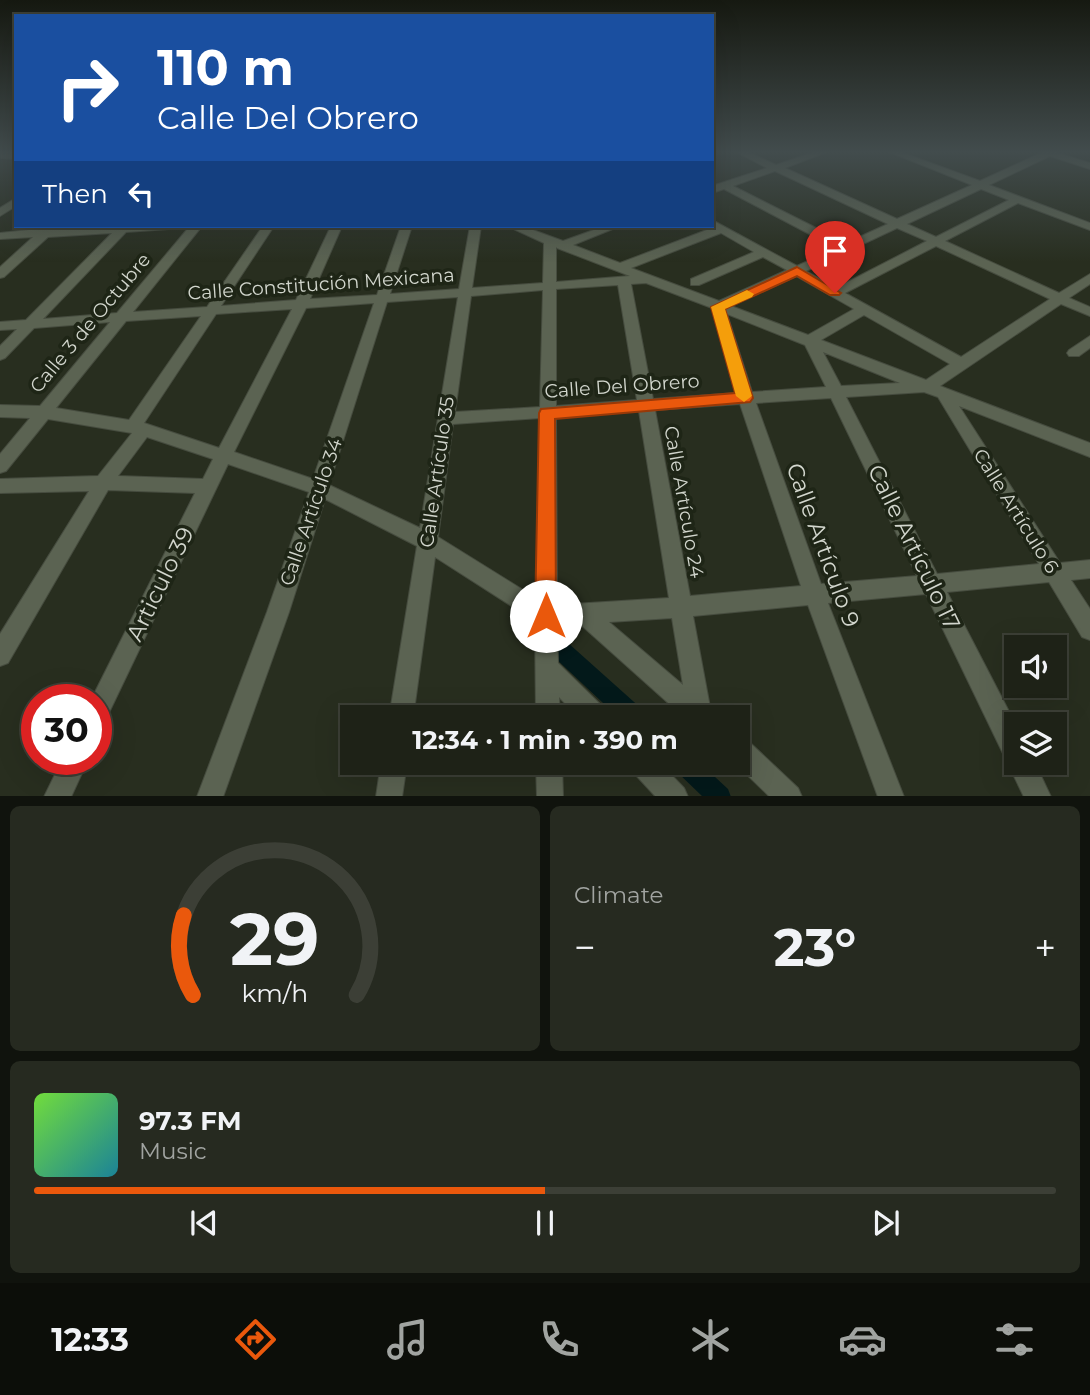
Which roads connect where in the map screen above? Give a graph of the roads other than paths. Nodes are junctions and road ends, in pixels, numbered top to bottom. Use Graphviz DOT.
graph roads {
  1 [pos="729,188"];
  2 [pos="820,188"];
  3 [pos="973,188"];
  4 [pos="989,188"];
  5 [pos="1018,199"];
  6 [pos="14,203"];
  7 [pos="0,214"];
  8 [pos="897,223"];
  9 [pos="717,225"];
  10 [pos="1090,227"];
  11 [pos="86,228"];
  12 [pos="123,228"];
  13 [pos="194,228"];
  14 [pos="267,228"];
  15 [pos="335,228"];
  16 [pos="406,228"];
  17 [pos="475,228"];
  18 [pos="517,228"];
  19 [pos="585,228"];
  20 [pos="609,228"];
  21 [pos="711,228"];
  22 [pos="49,229"];
  23 [pos="594,233"];
  24 [pos="0,236"];
  25 [pos="936,241"];
  26 [pos="556,244"];
  27 [pos="846,248"];
  28 [pos="763,252"];
  29 [pos="797,271"];
  30 [pos="0,274"];
  31 [pos="621,274"];
  32 [pos="1090,278"];
  33 [pos="695,282"];
  34 [pos="548,287"];
  35 [pos="464,293"];
  36 [pos="835,293"];
  37 [pos="1060,298"];
  38 [pos="384,299"];
  39 [pos="302,304"];
  40 [pos="718,307"];
  41 [pos="865,309"];
  42 [pos="211,311"];
  43 [pos="1090,312"];
  44 [pos="121,317"];
  45 [pos="29,324"];
  46 [pos="0,326"];
  47 [pos="810,340"];
  48 [pos="1090,341"];
  49 [pos="1074,353"];
  50 [pos="0,355"];
  51 [pos="961,364"];
  52 [pos="935,389"];
  53 [pos="838,390"];
  54 [pos="745,398"];
  55 [pos="647,406"];
  56 [pos="0,411"];
  57 [pos="41,412"];
  58 [pos="547,413"];
  59 [pos="445,419"];
  60 [pos="138,428"];
  61 [pos="1087,452"];
  62 [pos="226,455"];
  63 [pos="0,466"];
  64 [pos="103,483"];
  65 [pos="0,486"];
  66 [pos="208,486"];
  67 [pos="319,488"];
  68 [pos="427,541"];
  69 [pos="1090,569"];
  70 [pos="1054,573"];
  71 [pos="932,584"];
  72 [pos="814,595"];
  73 [pos="681,607"];
  74 [pos="584,614"];
  75 [pos="546,616"];
  76 [pos="1090,629"];
  77 [pos="0,655"];
  78 [pos="547,668"];
  79 [pos="111,684"];
  80 [pos="403,705"];
  81 [pos="548,705"];
  82 [pos="583,705"];
  83 [pos="688,705"];
  84 [pos="699,705"];
  85 [pos="1004,728"];
  86 [pos="750,760"];
  87 [pos="68,775"];
  88 [pos="392,775"];
  89 [pos="549,775"];
  90 [pos="654,775"];
  91 [pos="1027,775"];
  92 [pos="57,796"];
  93 [pos="210,796"];
  94 [pos="389,796"];
  95 [pos="550,796"];
  96 [pos="676,796"];
  97 [pos="789,796"];
  98 [pos="891,796"];
  99 [pos="1038,796"];
  1 -- 27 [label="street"];
  2 -- 8 [label="street"];
  3 -- 8 [label="street"];
  4 -- 5 [label="street"];
  5 -- 10 [label="street"];
  5 -- 25 [label="street"];
  6 -- 7 [label="street"];
  8 -- 25 [label="street"];
  8 -- 27 [label="street"];
  9 -- 28 [label="street"];
  11 -- 22 [label="street"];
  12 -- 45 [label="street"];
  13 -- 44 [label="street, Calle 3 de Octubre"];
  14 -- 42 [label="street"];
  15 -- 39 [label="street, Articulo 39"];
  16 -- 38 [label="street, Calle Artículo 34"];
  17 -- 35 [label="street, Calle Artículo 35"];
  18 -- 26 [label="street"];
  19 -- 23 [label="street"];
  20 -- 23 [label="street"];
  21 -- 31 [label="street"];
  22 -- 24 [label="street"];
  22 -- 30 [label="street"];
  23 -- 26 [label="street"];
  25 -- 36 [label="street"];
  25 -- 37 [label="street"];
  26 -- 31 [label="street"];
  26 -- 34 [label="street"];
  27 -- 29 [label="street"];
  28 -- 29 [label="street"];
  28 -- 33 [label="street"];
  29 -- 36 [label="street"];
  29 -- 40 [label="street"];
  31 -- 34 [label="street, Calle Constitución Mexicana"];
  31 -- 40 [label="street"];
  31 -- 55 [label="street, Calle Artículo 24"];
  32 -- 37 [label="street"];
  34 -- 35 [label="street, Calle Constitución Mexicana"];
  34 -- 58 [label="street"];
  35 -- 38 [label="street, Calle Constitución Mexicana"];
  35 -- 59 [label="street, Calle Artículo 35"];
  36 -- 41 [label="street"];
  37 -- 43 [label="street"];
  37 -- 51 [label="street"];
  38 -- 39 [label="street, Calle Constitución Mexicana"];
  38 -- 67 [label="street, Calle Artículo 34"];
  39 -- 42 [label="street, Calle Constitución Mexicana"];
  39 -- 62 [label="street, Articulo 39"];
  40 -- 47 [label="street"];
  40 -- 54 [label="street, Calle Artículo 9"];
  41 -- 47 [label="street"];
  41 -- 51 [label="street"];
  42 -- 44 [label="street, Calle Constitución Mexicana"];
  42 -- 60 [label="street"];
  44 -- 45 [label="street, Calle Constitución Mexicana"];
  44 -- 57 [label="street, Calle 3 de Octubre"];
  45 -- 46 [label="street, Calle Constitución Mexicana"];
  45 -- 50 [label="street"];
  47 -- 52 [label="street"];
  47 -- 53 [label="street, Calle Artículo 17"];
  48 -- 49 [label="street"];
  51 -- 52 [label="street"];
  52 -- 53 [label="street, Calle Del Obrero"];
  52 -- 61 [label="street"];
  52 -- 70 [label="street, Calle Artículo 6"];
  53 -- 54 [label="street, Calle Del Obrero"];
  53 -- 71 [label="street, Calle Artículo 17"];
  54 -- 55 [label="street, Calle Del Obrero"];
  54 -- 72 [label="street, Calle Artículo 9"];
  55 -- 58 [label="street, Calle Del Obrero"];
  55 -- 73 [label="street, Calle Artículo 24"];
  56 -- 57 [label="street"];
  57 -- 60 [label="street"];
  57 -- 63 [label="street, Calle 3 de Octubre"];
  58 -- 59 [label="street, Calle Del Obrero"];
  58 -- 75 [label="street"];
  59 -- 68 [label="street, Calle Artículo 35"];
  60 -- 62 [label="street"];
  60 -- 64 [label="street"];
  62 -- 66 [label="street, Articulo 39"];
  62 -- 67 [label="street"];
  64 -- 65 [label="street"];
  64 -- 66 [label="street"];
  64 -- 77 [label="street"];
  66 -- 79 [label="street, Articulo 39"];
  67 -- 68 [label="street"];
  67 -- 93 [label="street, Calle Artículo 34"];
  68 -- 75 [label="street"];
  68 -- 80 [label="street, Calle Artículo 35"];
  69 -- 70 [label="street"];
  70 -- 71 [label="street"];
  70 -- 76 [label="street, Calle Artículo 6"];
  71 -- 72 [label="street"];
  71 -- 85 [label="street, Calle Artículo 17"];
  72 -- 73 [label="street"];
  72 -- 98 [label="street, Calle Artículo 9"];
  73 -- 74 [label="street"];
  73 -- 84 [label="street, Calle Artículo 24"];
  74 -- 75 [label="street"];
  74 -- 83 [label="street"];
  75 -- 78 [label="street"];
  78 -- 81 [label="street"];
  78 -- 82 [label="street"];
  86 -- 97 [label="street"];
  87 -- 92 [label="street"];
  88 -- 94 [label="street"];
  89 -- 95 [label="street"];
  90 -- 96 [label="street"];
  91 -- 99 [label="street"];
}
